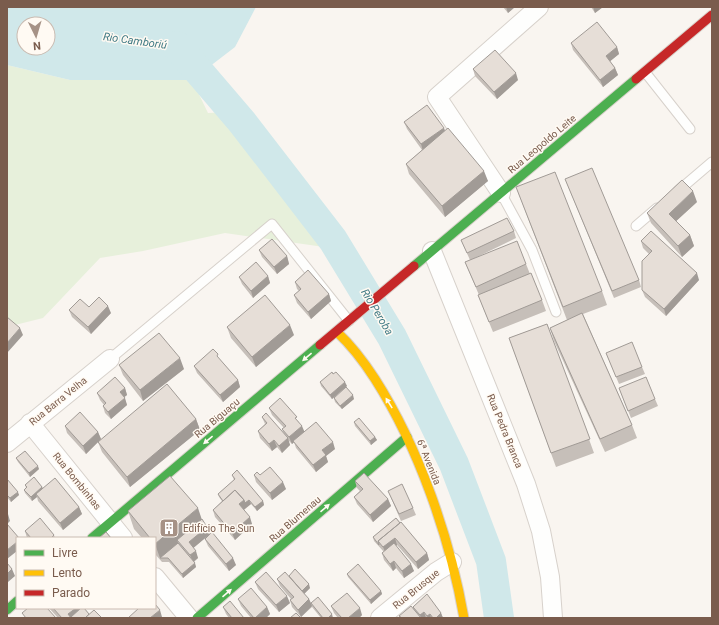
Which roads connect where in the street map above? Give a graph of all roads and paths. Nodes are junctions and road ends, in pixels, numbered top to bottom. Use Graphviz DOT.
graph roads {
  1 [pos="539,7"];
  2 [pos="712,16"];
  3 [pos="645,72"];
  4 [pos="690,129"];
  5 [pos="712,162"];
  6 [pos="501,193"];
  7 [pos="636,226"];
  8 [pos="432,251"];
  9 [pos="556,312"];
  10 [pos="353,318"];
  11 [pos="337,332"];
  12 [pos="110,359"];
  13 [pos="30,423"];
  14 [pos="407,437"];
  15 [pos="7,443"];
  16 [pos="111,522"];
  17 [pos="93,537"];
  18 [pos="122,537"];
  19 [pos="452,562"];
  20 [pos="156,578"];
  21 [pos="16,602"];
  22 [pos="7,610"];
  23 [pos="189,618"];
  24 [pos="197,618"];
  25 [pos="380,618"];
  26 [pos="464,618"];
  27 [pos="554,618"];
  1 -- 6 [label="street"];
  2 -- 3 [label="street, Rua Leopoldo Leite"];
  3 -- 4 [label="lane"];
  3 -- 6 [label="street, Rua Leopoldo Leite"];
  5 -- 7 [label="lane"];
  6 -- 8 [label="street, Rua Leopoldo Leite"];
  6 -- 9 [label="lane"];
  8 -- 10 [label="street, Rua Leopoldo Leite"];
  8 -- 27 [label="street, Rua Pedra Branca"];
  10 -- 11 [label="street, Rua Biguaçu"];
  10 -- 12 [label="lane"];
  14 -- 11 [label="street, 6ª Avenida, one-way"];
  11 -- 16 [label="street, Rua Biguaçu, one-way"];
  12 -- 13 [label="street, Rua Barra Velha"];
  13 -- 15 [label="street, Rua Barra Velha"];
  13 -- 16 [label="street, Rua Bombinhas"];
  14 -- 19 [label="street, 6ª Avenida"];
  24 -- 14 [label="street, Rua Blumenau, one-way"];
  16 -- 17 [label="street, Rua Biguaçu"];
  16 -- 18 [label="street, Rua Bombinhas"];
  19 -- 25 [label="street, Rua Brusque"];
  19 -- 26 [label="street, 6ª Avenida"];
  20 -- 23 [label="street"];
  21 -- 22 [label="street"];
}
